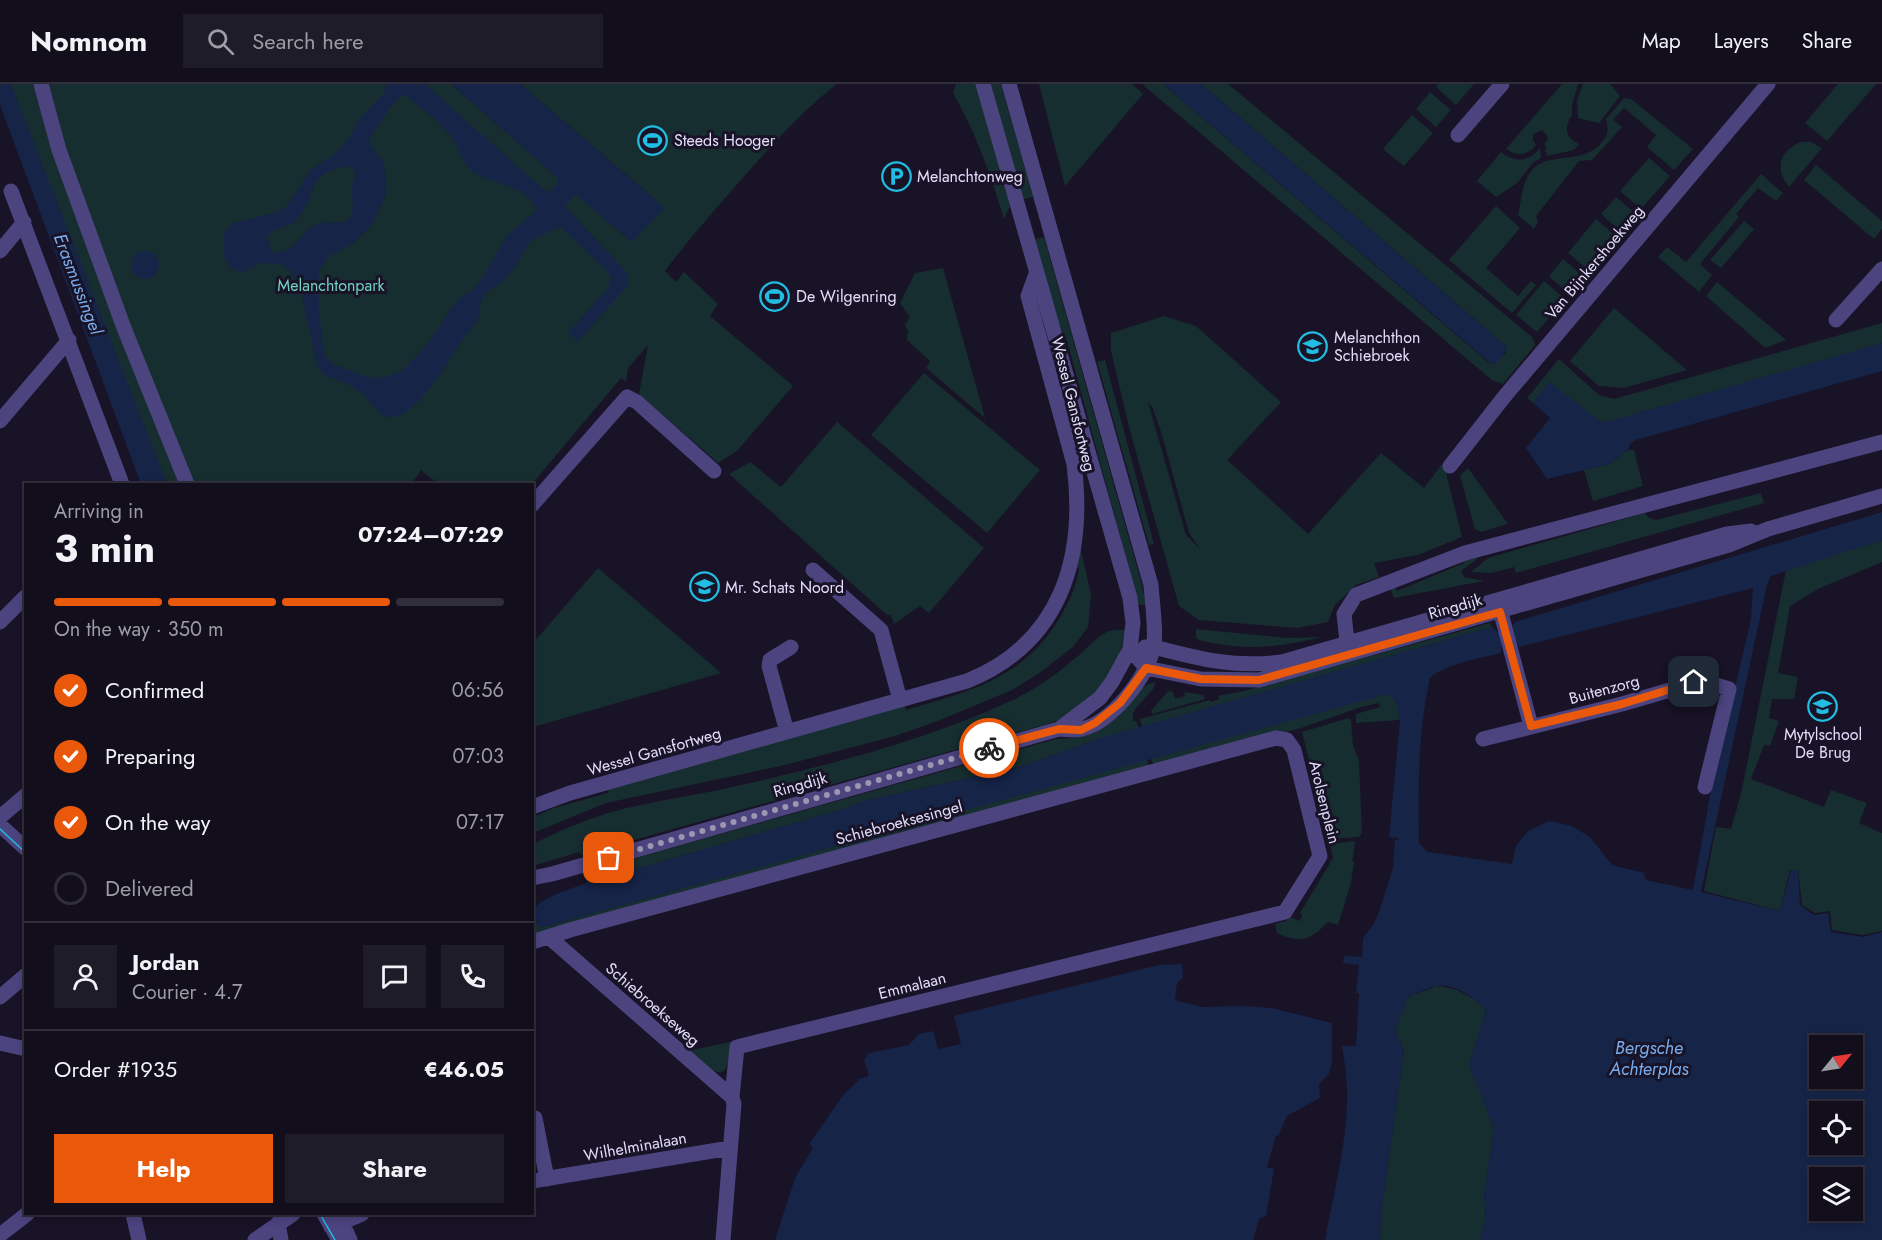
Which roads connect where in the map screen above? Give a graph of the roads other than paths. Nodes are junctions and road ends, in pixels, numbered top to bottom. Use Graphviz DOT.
graph roads {
  1 [pos="41,84"];
  2 [pos="983,84"];
  3 [pos="1009,84"];
  4 [pos="1502,84"];
  5 [pos="1768,84"];
  6 [pos="1458,135"];
  7 [pos="11,191"];
  8 [pos="24,222"];
  9 [pos="0,251"];
  10 [pos="1882,269"];
  11 [pos="1036,274"];
  12 [pos="1836,320"];
  13 [pos="69,340"];
  14 [pos="0,421"];
  15 [pos="1882,442"];
  16 [pos="1450,466"];
  17 [pos="714,471"];
  18 [pos="122,483"];
  19 [pos="187,483"];
  20 [pos="1882,496"];
  21 [pos="534,503"];
  22 [pos="813,570"];
  23 [pos="24,598"];
  24 [pos="1500,611"];
  25 [pos="0,622"];
  26 [pos="791,646"];
  27 [pos="1154,647"];
  28 [pos="1130,649"];
  29 [pos="1348,649"];
  30 [pos="1146,668"];
  31 [pos="900,700"];
  32 [pos="1531,726"];
  33 [pos="1059,729"];
  34 [pos="787,732"];
  35 [pos="1276,738"];
  36 [pos="1483,739"];
  37 [pos="1705,788"];
  38 [pos="24,797"];
  39 [pos="534,806"];
  40 [pos="0,817"];
  41 [pos="0,825"];
  42 [pos="24,847"];
  43 [pos="552,874"];
  44 [pos="534,878"];
  45 [pos="534,886"];
  46 [pos="1285,912"];
  47 [pos="550,938"];
  48 [pos="534,942"];
  49 [pos="24,977"];
  50 [pos="0,997"];
  51 [pos="0,1043"];
  52 [pos="24,1049"];
  53 [pos="732,1097"];
  54 [pos="534,1118"];
  55 [pos="730,1148"];
  56 [pos="540,1180"];
  57 [pos="26,1215"];
  58 [pos="133,1215"];
  59 [pos="291,1215"];
  60 [pos="359,1215"];
  61 [pos="278,1223"];
  62 [pos="335,1223"];
  63 [pos="0,1235"];
  64 [pos="139,1240"];
  65 [pos="255,1240"];
  66 [pos="281,1240"];
  67 [pos="350,1240"];
  68 [pos="723,1240"];
  1 -- 19 [label="street"];
  2 -- 11 [label="street"];
  3 -- 27 [label="street"];
  4 -- 6 [label="street"];
  5 -- 16 [label="street, Van Bijnkershoekweg"];
  7 -- 8 [label="street"];
  8 -- 9 [label="street"];
  8 -- 13 [label="street"];
  10 -- 12 [label="street"];
  11 -- 28 [label="street"];
  11 -- 31 [label="street, Wessel Gansfortweg"];
  13 -- 14 [label="street"];
  13 -- 18 [label="street"];
  15 -- 29 [label="street"];
  17 -- 21 [label="street"];
  20 -- 24 [label="street, Ringdijk"];
  22 -- 31 [label="street"];
  23 -- 25 [label="street"];
  24 -- 29 [label="street, Ringdijk"];
  24 -- 32 [label="street"];
  26 -- 34 [label="street"];
  27 -- 28 [label="street, Ringdijk"];
  27 -- 29 [label="street, Ringdijk"];
  27 -- 30 [label="street, Ringdijk"];
  28 -- 30 [label="street"];
  28 -- 33 [label="street, Ringdijk"];
  29 -- 30 [label="street, Ringdijk"];
  30 -- 33 [label="street, Ringdijk"];
  31 -- 34 [label="street, Wessel Gansfortweg"];
  32 -- 36 [label="street, Buitenzorg"];
  32 -- 37 [label="street, Buitenzorg"];
  33 -- 43 [label="street, Ringdijk"];
  34 -- 39 [label="street, Wessel Gansfortweg"];
  35 -- 46 [label="street, Arolsenplein"];
  35 -- 47 [label="street, Schiebroeksesingel"];
  38 -- 40 [label="street"];
  41 -- 42 [label="street"];
  43 -- 44 [label="street, Ringdijk"];
  43 -- 45 [label="street, Ringdijk"];
  46 -- 53 [label="street, Emmalaan"];
  47 -- 48 [label="street, Schiebroeksesingel"];
  47 -- 53 [label="street, Schiebroekseweg"];
  49 -- 50 [label="street"];
  51 -- 52 [label="street"];
  53 -- 55 [label="street, Emmalaan"];
  54 -- 56 [label="street, Wilhelminalaan"];
  55 -- 56 [label="street, Wilhelminalaan"];
  55 -- 68 [label="street, Emmalaan"];
  57 -- 63 [label="street"];
  58 -- 64 [label="street"];
  59 -- 61 [label="street"];
  60 -- 62 [label="street"];
  61 -- 65 [label="street"];
  61 -- 66 [label="street"];
  62 -- 67 [label="street"];
}
